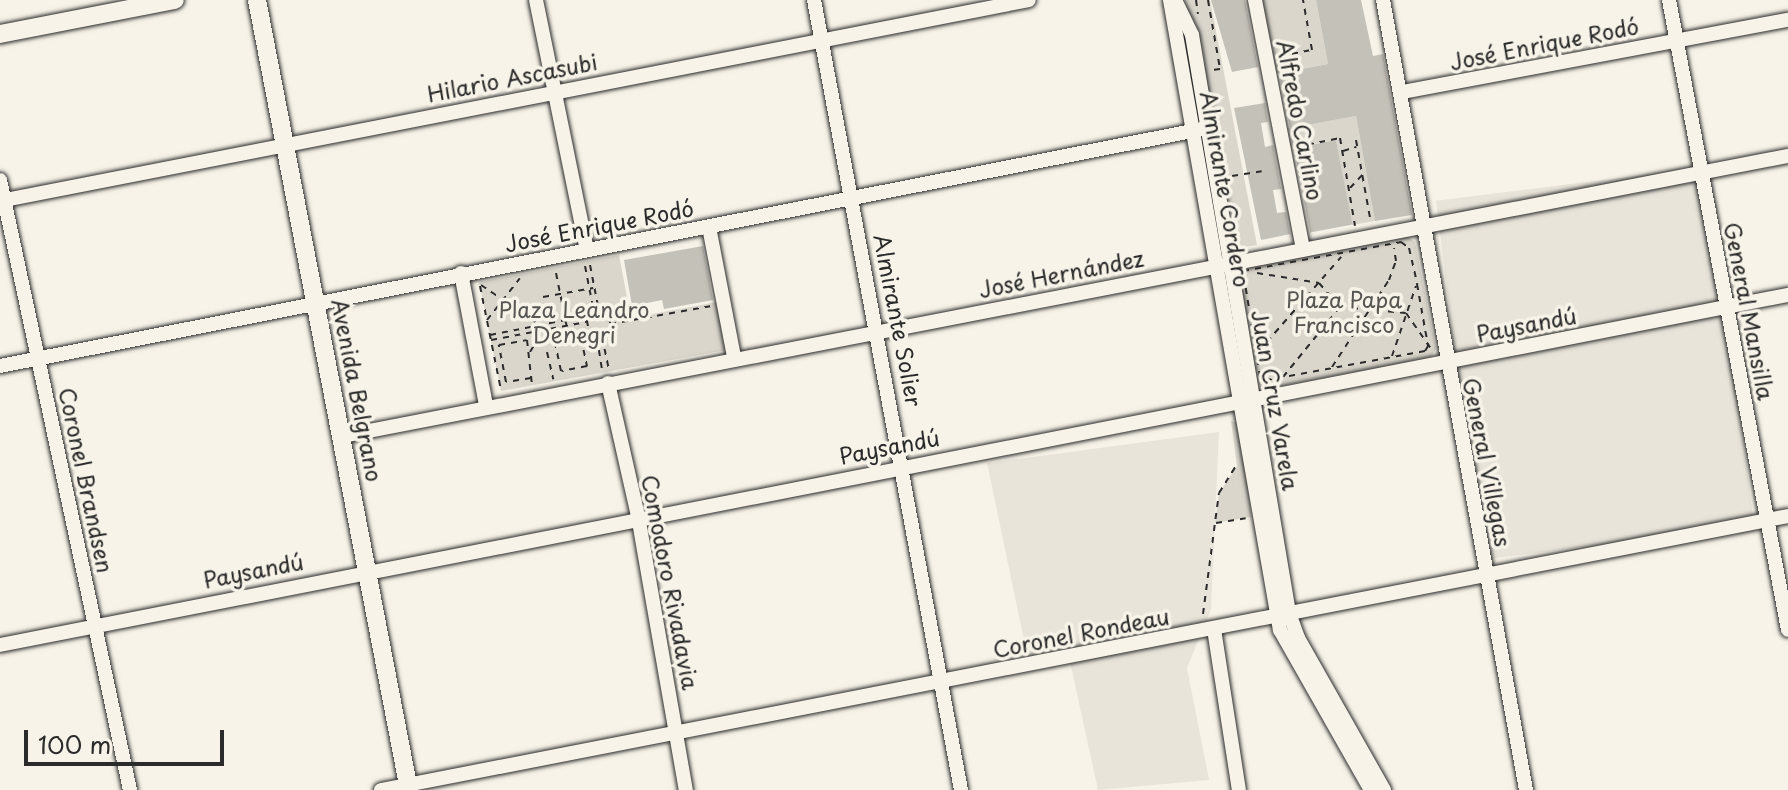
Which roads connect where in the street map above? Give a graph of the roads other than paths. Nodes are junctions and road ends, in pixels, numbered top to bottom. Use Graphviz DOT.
graph roads {
  1 [pos="175,0"];
  2 [pos="257,0"];
  3 [pos="536,0"];
  4 [pos="814,0"];
  5 [pos="1029,0"];
  6 [pos="1173,0"];
  7 [pos="1255,0"];
  8 [pos="1383,0"];
  9 [pos="1669,0"];
  10 [pos="1788,20"];
  11 [pos="0,34"];
  12 [pos="822,40"];
  13 [pos="1677,40"];
  14 [pos="554,92"];
  15 [pos="1402,92"];
  16 [pos="1200,130"];
  17 [pos="285,143"];
  18 [pos="1788,156"];
  19 [pos="1701,172"];
  20 [pos="0,180"];
  21 [pos="854,197"];
  22 [pos="5,200"];
  23 [pos="1424,226"];
  24 [pos="709,227"];
  25 [pos="1303,249"];
  26 [pos="584,251"];
  27 [pos="1230,267"];
  28 [pos="461,273"];
  29 [pos="1788,295"];
  30 [pos="316,300"];
  31 [pos="1726,306"];
  32 [pos="879,329"];
  33 [pos="38,357"];
  34 [pos="734,357"];
  35 [pos="1446,362"];
  36 [pos="0,366"];
  37 [pos="608,383"];
  38 [pos="1248,399"];
  39 [pos="486,405"];
  40 [pos="343,436"];
  41 [pos="904,465"];
  42 [pos="638,516"];
  43 [pos="1788,516"];
  44 [pos="1767,520"];
  45 [pos="369,569"];
  46 [pos="1487,573"];
  47 [pos="1284,615"];
  48 [pos="96,624"];
  49 [pos="1209,630"];
  50 [pos="1788,630"];
  51 [pos="0,645"];
  52 [pos="943,680"];
  53 [pos="676,730"];
  54 [pos="408,788"];
  55 [pos="130,790"];
  56 [pos="381,790"];
  57 [pos="686,790"];
  58 [pos="961,790"];
  59 [pos="1239,790"];
  60 [pos="1371,790"];
  61 [pos="1384,790"];
  62 [pos="1526,790"];
  1 -- 11 [label="street"];
  2 -- 17 [label="street, Avenida Belgrano"];
  3 -- 14 [label="street"];
  4 -- 12 [label="street, Almirante Solier"];
  5 -- 12 [label="street, Hilario Ascasubi"];
  6 -- 16 [label="street"];
  7 -- 25 [label="street, Alfredo Carlino"];
  8 -- 15 [label="street, General Villegas"];
  9 -- 13 [label="street, General Mansilla"];
  10 -- 13 [label="street, José Enrique Rodó"];
  12 -- 14 [label="street, Hilario Ascasubi"];
  12 -- 21 [label="street, Almirante Solier"];
  13 -- 15 [label="street, José Enrique Rodó"];
  13 -- 19 [label="street, General Mansilla"];
  14 -- 17 [label="street, Hilario Ascasubi"];
  14 -- 26 [label="street"];
  15 -- 23 [label="street, General Villegas"];
  16 -- 21 [label="street, José Enrique Rodó"];
  16 -- 27 [label="street, Almirante Cordero"];
  16 -- 27 [label="street"];
  17 -- 22 [label="street, Hilario Ascasubi"];
  17 -- 30 [label="street, Avenida Belgrano"];
  18 -- 19 [label="street, José Hernández"];
  19 -- 23 [label="street, José Hernández"];
  19 -- 31 [label="street, General Mansilla"];
  20 -- 22 [label="street, Coronel Brandsen"];
  21 -- 24 [label="street, José Enrique Rodó"];
  21 -- 32 [label="street, Almirante Solier"];
  22 -- 33 [label="street, Coronel Brandsen"];
  23 -- 25 [label="street, José Hernández"];
  23 -- 35 [label="street, General Villegas"];
  24 -- 26 [label="street, José Enrique Rodó"];
  24 -- 34 [label="street"];
  25 -- 27 [label="street, José Hernández"];
  26 -- 28 [label="street, José Enrique Rodó"];
  27 -- 32 [label="street, José Hernández"];
  27 -- 38 [label="street, Almirante Cordero"];
  28 -- 30 [label="street, José Enrique Rodó"];
  28 -- 39 [label="street"];
  29 -- 31 [label="street, Paysandú"];
  30 -- 33 [label="street, José Enrique Rodó"];
  30 -- 40 [label="street, Avenida Belgrano"];
  31 -- 35 [label="street, Paysandú"];
  31 -- 44 [label="street, General Mansilla"];
  32 -- 34 [label="street, José Hernández"];
  32 -- 41 [label="street, Almirante Solier"];
  33 -- 36 [label="street, José Enrique Rodó"];
  33 -- 48 [label="street, Coronel Brandsen"];
  34 -- 37 [label="street, José Hernández"];
  35 -- 38 [label="street, Paysandú"];
  35 -- 46 [label="street, General Villegas"];
  37 -- 39 [label="street, José Hernández"];
  37 -- 42 [label="street, Comodoro Rivadavia"];
  38 -- 41 [label="street, Paysandú"];
  38 -- 47 [label="street, Almirante Cordero"];
  39 -- 40 [label="street, José Hernández"];
  40 -- 45 [label="street, Avenida Belgrano"];
  41 -- 42 [label="street, Paysandú"];
  41 -- 52 [label="street, Almirante Solier"];
  42 -- 45 [label="street, Paysandú"];
  42 -- 53 [label="street, Comodoro Rivadavia"];
  43 -- 44 [label="street, Coronel Rondeau"];
  44 -- 46 [label="street, Coronel Rondeau"];
  44 -- 50 [label="street, General Mansilla"];
  45 -- 48 [label="street, Paysandú"];
  45 -- 54 [label="street, Avenida Belgrano"];
  46 -- 47 [label="street, Coronel Rondeau"];
  46 -- 62 [label="street, General Villegas"];
  47 -- 49 [label="street, Coronel Rondeau"];
  47 -- 60 [label="street, Almirante Cordero"];
  47 -- 61 [label="street"];
  48 -- 51 [label="street, Paysandú"];
  48 -- 55 [label="street, Coronel Brandsen"];
  49 -- 52 [label="street, Coronel Rondeau"];
  49 -- 59 [label="street"];
  52 -- 53 [label="street, Coronel Rondeau"];
  52 -- 58 [label="street, Almirante Solier"];
  53 -- 54 [label="street, Coronel Rondeau"];
  53 -- 57 [label="street, Comodoro Rivadavia"];
  54 -- 56 [label="street, Coronel Rondeau"];
}
